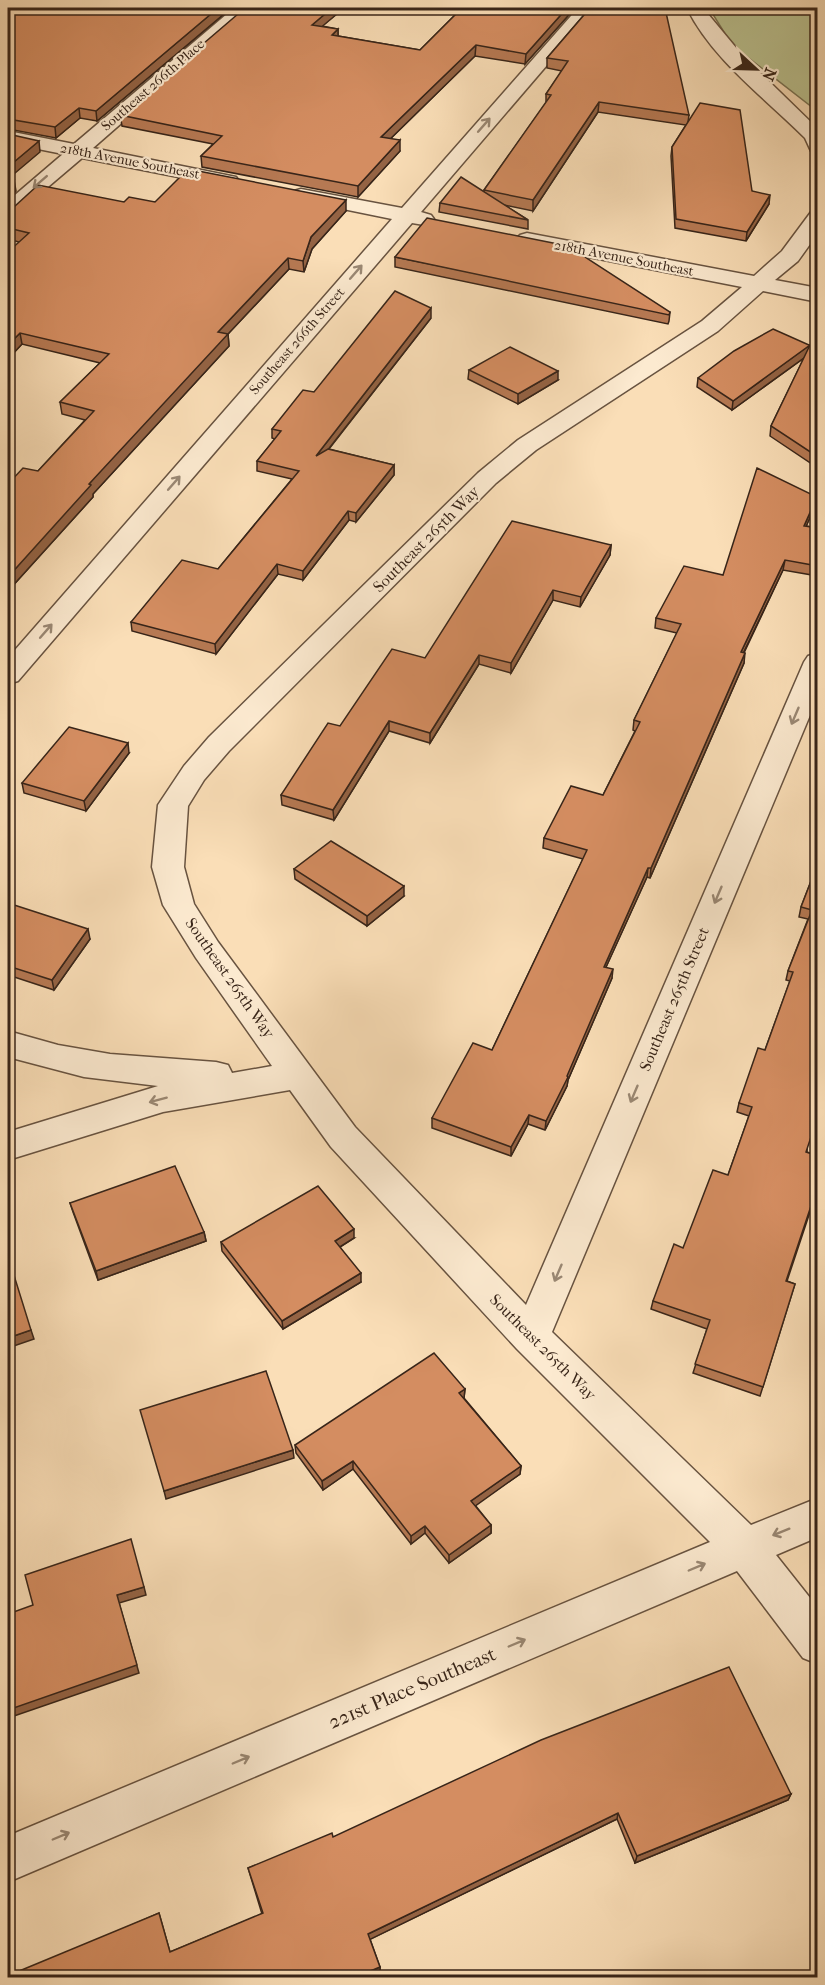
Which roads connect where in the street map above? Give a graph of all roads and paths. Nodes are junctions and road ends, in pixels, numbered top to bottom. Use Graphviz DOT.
graph roads {
  1 [pos="244,8"];
  2 [pos="587,8"];
  3 [pos="695,8"];
  4 [pos="8,137"];
  5 [pos="816,140"];
  6 [pos="76,151"];
  7 [pos="253,186"];
  8 [pos="276,190"];
  9 [pos="8,211"];
  10 [pos="405,216"];
  11 [pos="818,216"];
  12 [pos="440,222"];
  13 [pos="508,236"];
  14 [pos="760,284"];
  15 [pos="818,295"];
  16 [pos="818,662"];
  17 [pos="8,675"];
  18 [pos="8,1044"];
  19 [pos="298,1075"];
  20 [pos="8,1146"];
  21 [pos="531,1337"];
  22 [pos="818,1517"];
  23 [pos="744,1547"];
  24 [pos="818,1643"];
  25 [pos="8,1859"];
  1 -- 6 [label="street, Southeast 266th Place"];
  10 -- 2 [label="street, Southeast 266th Street, one-way"];
  3 -- 5 [label="street"];
  4 -- 6 [label="street, 218th Avenue Southeast"];
  6 -- 7 [label="street, 218th Avenue Southeast"];
  6 -- 9 [label="street, Southeast 266th Place, one-way"];
  8 -- 10 [label="street"];
  10 -- 12 [label="street"];
  17 -- 10 [label="street, Southeast 266th Street, one-way"];
  11 -- 14 [label="street, Southeast 265th Way"];
  13 -- 14 [label="street, 218th Avenue Southeast"];
  14 -- 15 [label="street, 218th Avenue Southeast"];
  14 -- 19 [label="street, Southeast 265th Way"];
  16 -- 21 [label="street, Southeast 265th Street, one-way"];
  18 -- 19 [label="street"];
  19 -- 20 [label="street, one-way"];
  19 -- 21 [label="street, Southeast 265th Way"];
  21 -- 23 [label="street, Southeast 265th Way"];
  22 -- 23 [label="street, 221st Place Southeast, one-way"];
  23 -- 24 [label="street, Southeast 265th Way"];
  25 -- 23 [label="street, 221st Place Southeast, one-way"];
}
